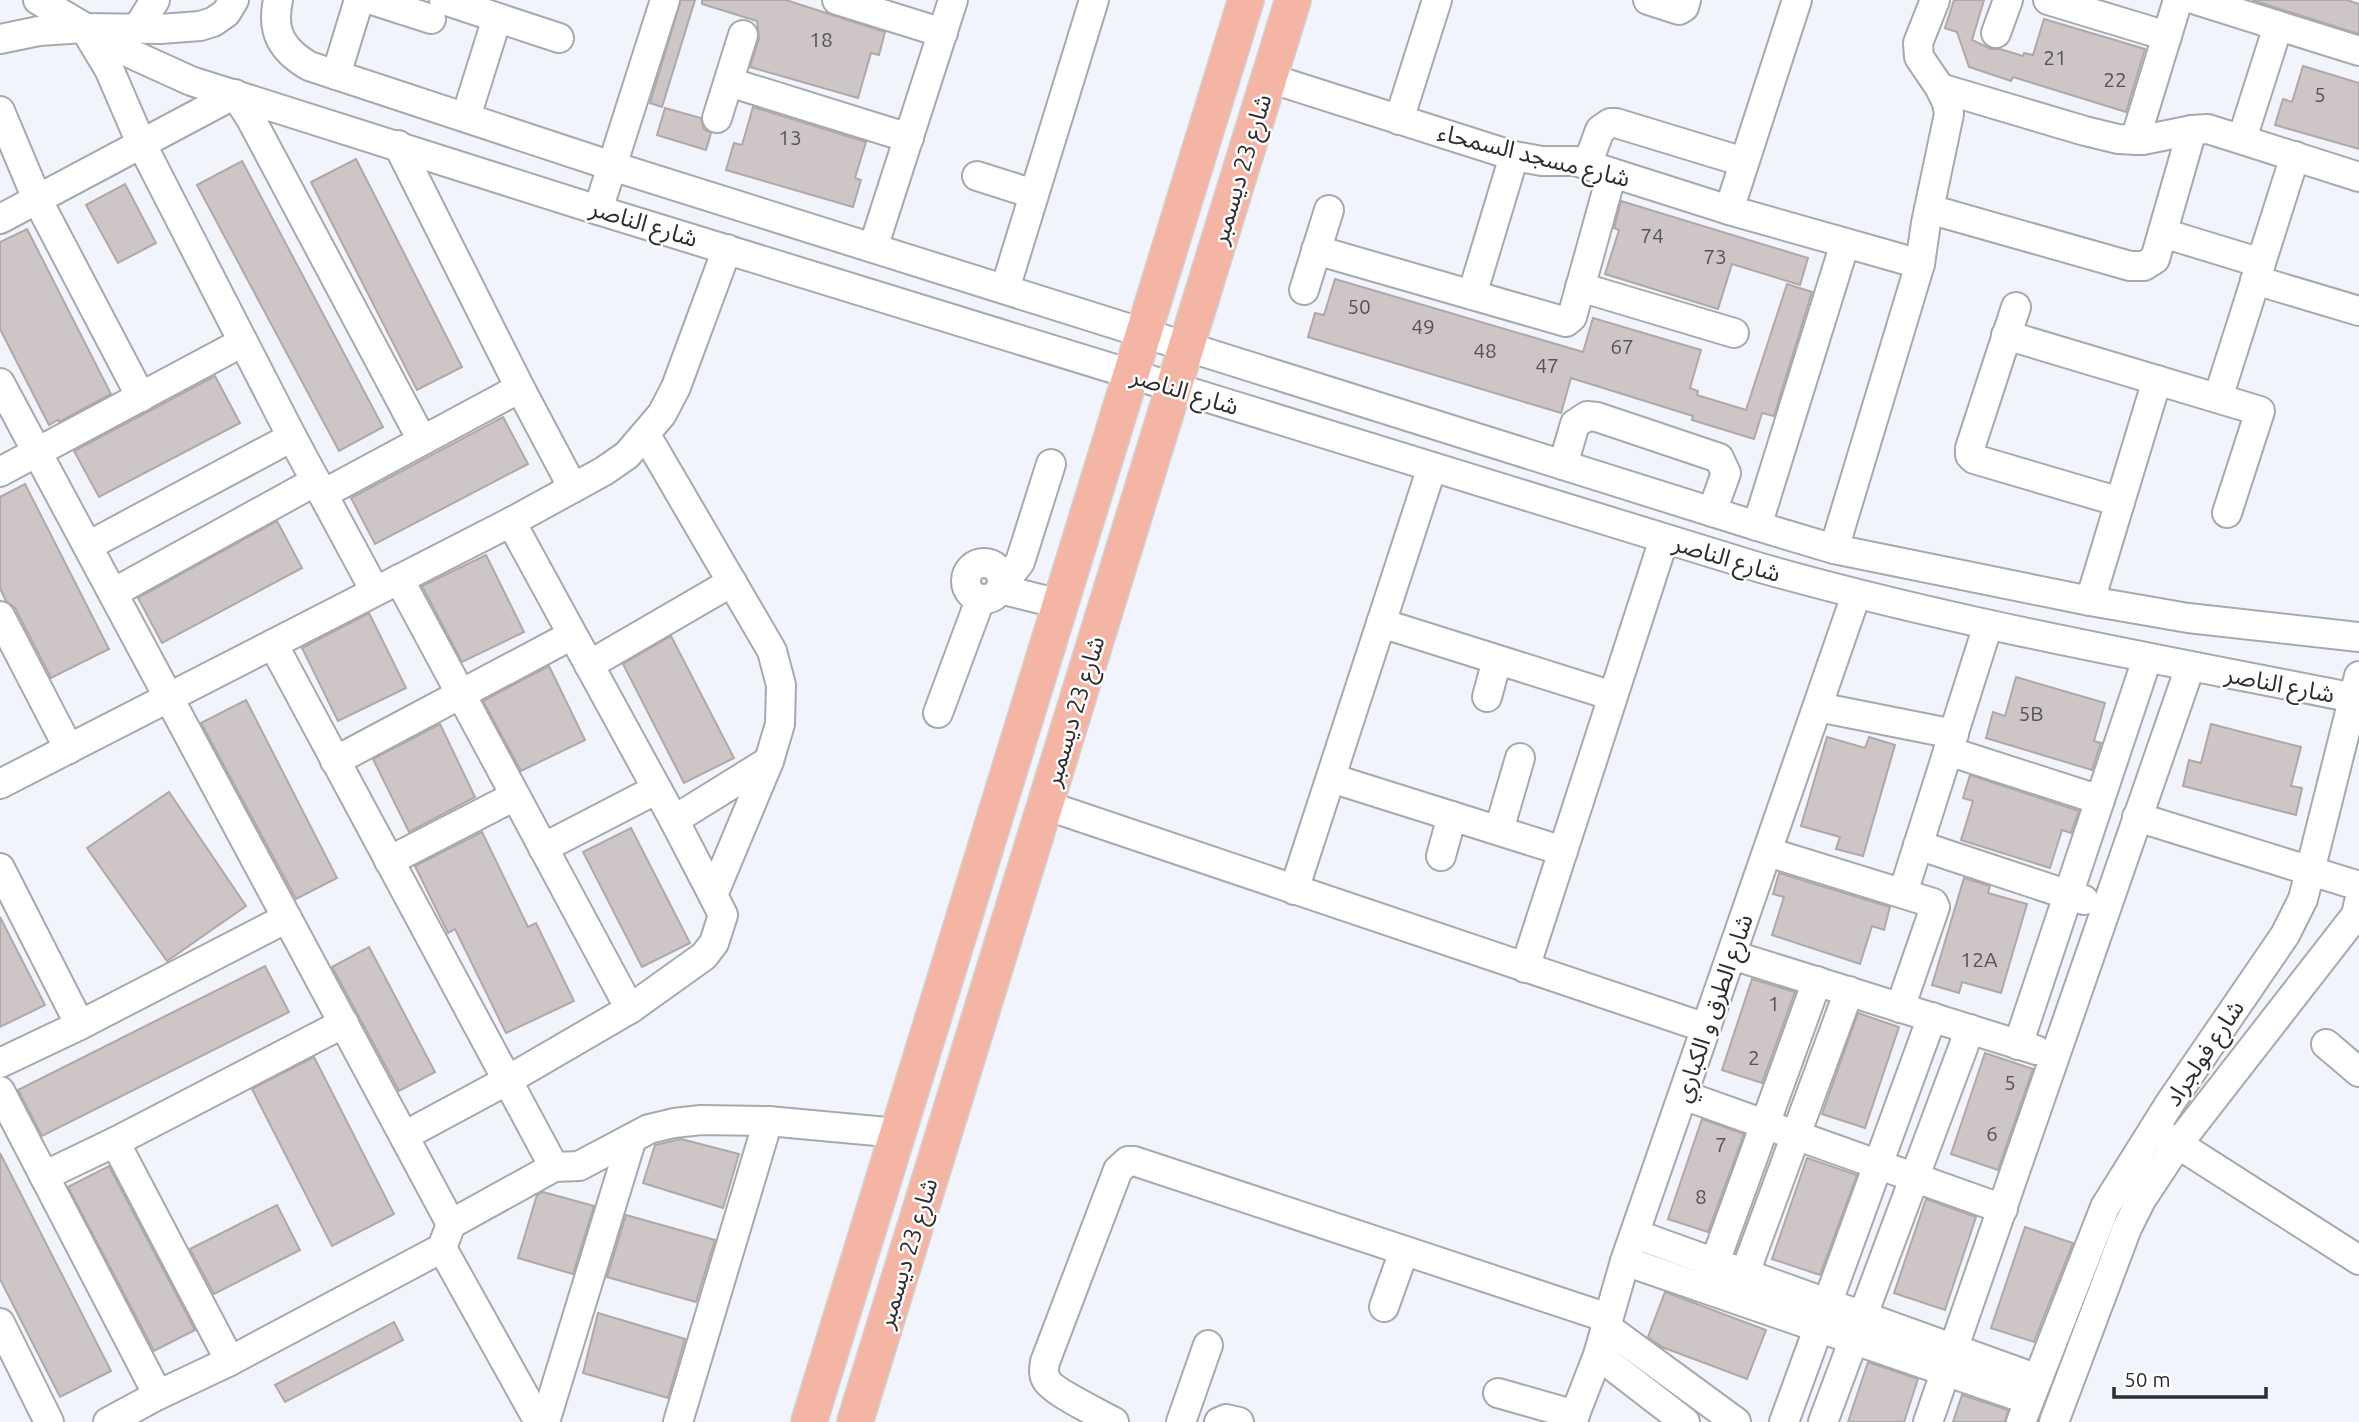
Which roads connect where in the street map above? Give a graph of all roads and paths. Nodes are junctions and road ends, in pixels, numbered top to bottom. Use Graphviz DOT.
graph roads {
  1 [pos="38,0"];
  2 [pos="155,0"];
  3 [pos="234,0"];
  4 [pos="278,0"];
  5 [pos="359,0"];
  6 [pos="372,0"];
  7 [pos="665,0"];
  8 [pos="837,0"];
  9 [pos="953,0"];
  10 [pos="1094,0"];
  11 [pos="1246,0"];
  12 [pos="1293,0"];
  13 [pos="1437,0"];
  14 [pos="1648,0"];
  15 [pos="1797,0"];
  16 [pos="1935,0"];
  17 [pos="2008,0"];
  18 [pos="2048,0"];
  19 [pos="2178,0"];
  20 [pos="2196,0"];
  21 [pos="1682,5"];
  22 [pos="438,9"];
  23 [pos="497,18"];
  24 [pos="2278,26"];
  25 [pos="84,28"];
  26 [pos="136,29"];
  27 [pos="943,33"];
  28 [pos="1996,33"];
  29 [pos="743,35"];
  30 [pos="2167,36"];
  31 [pos="559,38"];
  32 [pos="0,39"];
  33 [pos="2359,51"];
  34 [pos="336,75"];
  35 [pos="1269,78"];
  36 [pos="729,82"];
  37 [pos="1940,88"];
  38 [pos="235,94"];
  39 [pos="0,111"];
  40 [pos="466,117"];
  41 [pos="717,118"];
  42 [pos="1399,120"];
  43 [pos="2192,130"];
  44 [pos="908,138"];
  45 [pos="2242,139"];
  46 [pos="2135,140"];
  47 [pos="141,144"];
  48 [pos="398,145"];
  49 [pos="566,151"];
  50 [pos="1514,156"];
  51 [pos="2295,156"];
  52 [pos="1744,162"];
  53 [pos="612,166"];
  54 [pos="1600,169"];
  55 [pos="977,176"];
  56 [pos="2359,177"];
  57 [pos="552,194"];
  58 [pos="1034,194"];
  59 [pos="37,199"];
  60 [pos="1928,209"];
  61 [pos="598,210"];
  62 [pos="1329,210"];
  63 [pos="1729,210"];
  64 [pos="0,219"];
  65 [pos="2163,233"];
  66 [pos="1845,243"];
  67 [pos="873,247"];
  68 [pos="727,249"];
  69 [pos="1316,250"];
  70 [pos="1920,264"];
  71 [pos="2258,271"];
  72 [pos="1580,287"];
  73 [pos="1004,289"];
  74 [pos="1304,290"];
  75 [pos="1472,295"];
  76 [pos="2015,307"];
  77 [pos="2359,311"];
  78 [pos="1144,333"];
  79 [pos="1734,333"];
  80 [pos="2006,335"];
  81 [pos="243,342"];
  82 [pos="1186,346"];
  83 [pos="1131,374"];
  84 [pos="2157,380"];
  85 [pos="0,383"];
  86 [pos="1174,387"];
  87 [pos="520,388"];
  88 [pos="141,397"];
  89 [pos="2218,398"];
  90 [pos="646,435"];
  91 [pos="292,437"];
  92 [pos="422,440"];
  93 [pos="38,453"];
  94 [pos="1051,464"];
  95 [pos="1563,465"];
  96 [pos="1433,467"];
  97 [pos="0,472"];
  98 [pos="319,487"];
  99 [pos="573,488"];
  100 [pos="2120,502"];
  101 [pos="1712,512"];
  102 [pos="2227,513"];
  103 [pos="511,522"];
  104 [pos="1757,526"];
  105 [pos="1664,539"];
  106 [pos="88,546"];
  107 [pos="1834,549"];
  108 [pos="732,582"];
  109 [pos="387,585"];
  110 [pos="994,588"];
  111 [pos="113,593"];
  112 [pos="1856,595"];
  113 [pos="2090,601"];
  114 [pos="1060,604"];
  115 [pos="0,616"];
  116 [pos="1381,623"];
  117 [pos="1988,625"];
  118 [pos="572,635"];
  119 [pos="2359,637"];
  120 [pos="273,644"];
  121 [pos="7,646"];
  122 [pos="2147,659"];
  123 [pos="1497,660"];
  124 [pos="589,665"];
  125 [pos="2190,667"];
  126 [pos="2357,691"];
  127 [pos="461,694"];
  128 [pos="1487,696"];
  129 [pos="1613,696"];
  130 [pos="169,698"];
  131 [pos="1818,707"];
  132 [pos="938,713"];
  133 [pos="1951,743"];
  134 [pos="69,749"];
  135 [pos="1520,758"];
  136 [pos="335,761"];
  137 [pos="769,761"];
  138 [pos="1331,778"];
  139 [pos="0,784"];
  140 [pos="657,789"];
  141 [pos="515,796"];
  142 [pos="2100,800"];
  143 [pos="1045,805"];
  144 [pos="1452,816"];
  145 [pos="2137,817"];
  146 [pos="674,820"];
  147 [pos="1499,830"];
  148 [pos="1918,845"];
  149 [pos="543,848"];
  150 [pos="1563,851"];
  151 [pos="1768,852"];
  152 [pos="1441,856"];
  153 [pos="389,861"];
  154 [pos="0,868"];
  155 [pos="2309,872"];
  156 [pos="2359,886"];
  157 [pos="1294,890"];
  158 [pos="1903,893"];
  159 [pos="713,895"];
  160 [pos="2068,895"];
  161 [pos="2106,908"];
  162 [pos="2358,912"];
  163 [pos="287,918"];
  164 [pos="1732,955"];
  165 [pos="1525,968"];
  166 [pos="1817,981"];
  167 [pos="1849,991"];
  168 [pos="1900,1008"];
  169 [pos="630,1009"];
  170 [pos="1932,1017"];
  171 [pos="344,1023"];
  172 [pos="80,1025"];
  173 [pos="1706,1028"];
  174 [pos="1970,1029"];
  175 [pos="2326,1044"];
  176 [pos="2018,1045"];
  177 [pos="2056,1056"];
  178 [pos="0,1063"];
  179 [pos="2359,1072"];
  180 [pos="508,1080"];
  181 [pos="0,1091"];
  182 [pos="1683,1095"];
  183 [pos="768,1121"];
  184 [pos="1765,1124"];
  185 [pos="2154,1128"];
  186 [pos="898,1133"];
  187 [pos="1796,1135"];
  188 [pos="404,1136"];
  189 [pos="632,1138"];
  190 [pos="115,1142"];
  191 [pos="2178,1144"];
  192 [pos="1878,1165"];
  193 [pos="554,1167"];
  194 [pos="44,1176"];
  195 [pos="1914,1177"];
  196 [pos="2003,1209"];
  197 [pos="1635,1234"];
  198 [pos="446,1236"];
  199 [pos="1404,1251"];
  200 [pos="2359,1260"];
  201 [pos="1625,1261"];
  202 [pos="1715,1262"];
  203 [pos="1745,1273"];
  204 [pos="847,1297"];
  205 [pos="1384,1307"];
  206 [pos="888,1314"];
  207 [pos="1823,1315"];
  208 [pos="1607,1322"];
  209 [pos="0,1324"];
  210 [pos="1858,1328"];
  211 [pos="1208,1345"];
  212 [pos="1598,1355"];
  213 [pos="1950,1360"];
  214 [pos="230,1361"];
  215 [pos="1498,1393"];
  216 [pos="158,1395"];
  217 [pos="2029,1400"];
  218 [pos="1574,1419"];
  219 [pos="50,1422"];
  220 [pos="108,1422"];
  221 [pos="539,1422"];
  222 [pos="545,1422"];
  223 [pos="678,1422"];
  224 [pos="809,1422"];
  225 [pos="855,1422"];
  226 [pos="1114,1422"];
  227 [pos="1181,1422"];
  228 [pos="1219,1422"];
  229 [pos="1239,1422"];
  230 [pos="1685,1422"];
  231 [pos="1736,1422"];
  232 [pos="1784,1422"];
  233 [pos="1823,1422"];
  234 [pos="1928,1422"];
  235 [pos="2054,1422"];
  1 -- 25 [label="street, شارع الناصر"];
  2 -- 26 [label="street"];
  3 -- 26 [label="street"];
  4 -- 34 [label="street, شارع الناصر"];
  5 -- 34 [label="street"];
  6 -- 22 [label="street"];
  7 -- 53 [label="street"];
  8 -- 27 [label="street"];
  9 -- 27 [label="street"];
  10 -- 58 [label="street"];
  11 -- 78 [label="main road, شارع 23 ديسمبر"];
  12 -- 35 [label="main road, شارع 23 ديسمبر"];
  13 -- 42 [label="street"];
  14 -- 21 [label="street"];
  15 -- 52 [label="street"];
  16 -- 37 [label="street"];
  17 -- 28 [label="street"];
  18 -- 30 [label="street"];
  19 -- 30 [label="street"];
  20 -- 24 [label="street"];
  22 -- 23 [label="street"];
  23 -- 31 [label="street"];
  23 -- 40 [label="street"];
  24 -- 33 [label="street"];
  24 -- 45 [label="street"];
  25 -- 26 [label="street"];
  25 -- 32 [label="street"];
  25 -- 38 [label="street, شارع الناصر"];
  25 -- 47 [label="street"];
  27 -- 44 [label="street"];
  29 -- 36 [label="street"];
  30 -- 46 [label="street"];
  34 -- 40 [label="street, شارع الناصر"];
  35 -- 42 [label="street, شارع مسجد السمحاء"];
  35 -- 82 [label="main road, شارع 23 ديسمبر"];
  36 -- 41 [label="street"];
  36 -- 44 [label="street"];
  37 -- 46 [label="street"];
  37 -- 60 [label="street"];
  38 -- 47 [label="street"];
  38 -- 48 [label="street, شارع الناصر"];
  38 -- 92 [label="street"];
  39 -- 59 [label="street"];
  40 -- 49 [label="street, شارع الناصر"];
  42 -- 50 [label="street, شارع مسجد السمحاء"];
  43 -- 45 [label="street"];
  43 -- 46 [label="street"];
  43 -- 65 [label="street"];
  44 -- 67 [label="street"];
  45 -- 51 [label="street"];
  47 -- 59 [label="street"];
  47 -- 81 [label="street"];
  48 -- 57 [label="street, شارع الناصر"];
  48 -- 87 [label="street"];
  49 -- 53 [label="street, شارع الناصر"];
  49 -- 57 [label="street"];
  50 -- 54 [label="street, شارع مسجد السمحاء"];
  50 -- 75 [label="street"];
  51 -- 56 [label="street"];
  51 -- 71 [label="street"];
  52 -- 54 [label="street"];
  52 -- 63 [label="street"];
  53 -- 61 [label="street"];
  53 -- 67 [label="street, شارع الناصر"];
  54 -- 63 [label="street, شارع مسجد السمحاء"];
  54 -- 72 [label="street"];
  55 -- 58 [label="street"];
  57 -- 61 [label="street, شارع الناصر"];
  58 -- 73 [label="street"];
  59 -- 64 [label="street"];
  59 -- 88 [label="street"];
  60 -- 65 [label="street"];
  60 -- 70 [label="street"];
  61 -- 68 [label="street, شارع الناصر"];
  62 -- 69 [label="street"];
  63 -- 66 [label="street, شارع مسجد السمحاء"];
  65 -- 71 [label="street"];
  66 -- 70 [label="street, شارع مسجد السمحاء"];
  66 -- 104 [label="street"];
  67 -- 73 [label="street, شارع الناصر"];
  68 -- 83 [label="street, شارع الناصر"];
  68 -- 90 [label="street"];
  69 -- 74 [label="street"];
  69 -- 75 [label="street"];
  70 -- 107 [label="street"];
  71 -- 77 [label="street"];
  71 -- 89 [label="street"];
  72 -- 75 [label="street"];
  72 -- 79 [label="street"];
  73 -- 78 [label="street, شارع الناصر"];
  76 -- 80 [label="street"];
  78 -- 82 [label="street, شارع الناصر"];
  78 -- 83 [label="main road, شارع 23 ديسمبر"];
  80 -- 84 [label="street"];
  80 -- 100 [label="street"];
  81 -- 88 [label="street"];
  81 -- 91 [label="street"];
  82 -- 86 [label="main road, شارع 23 ديسمبر"];
  82 -- 95 [label="street, شارع الناصر"];
  83 -- 86 [label="street, شارع الناصر"];
  83 -- 114 [label="main road, شارع 23 ديسمبر"];
  84 -- 89 [label="street"];
  84 -- 100 [label="street"];
  85 -- 93 [label="street"];
  86 -- 96 [label="street, شارع الناصر"];
  86 -- 143 [label="main road, شارع 23 ديسمبر"];
  87 -- 92 [label="street"];
  87 -- 99 [label="street"];
  88 -- 93 [label="street"];
  89 -- 102 [label="street"];
  90 -- 99 [label="street"];
  90 -- 108 [label="street"];
  91 -- 98 [label="street"];
  91 -- 106 [label="street"];
  92 -- 98 [label="street"];
  93 -- 97 [label="street"];
  93 -- 106 [label="street"];
  94 -- 110 [label="street"];
  95 -- 101 [label="street, شارع الناصر"];
  95 -- 101 [label="street"];
  96 -- 105 [label="street, شارع الناصر"];
  96 -- 116 [label="street"];
  98 -- 109 [label="street"];
  98 -- 111 [label="street"];
  99 -- 103 [label="street"];
  100 -- 113 [label="street"];
  101 -- 104 [label="street, شارع الناصر"];
  103 -- 109 [label="street"];
  103 -- 118 [label="street"];
  104 -- 107 [label="street, شارع الناصر"];
  105 -- 112 [label="street, شارع الناصر"];
  105 -- 129 [label="street"];
  106 -- 111 [label="street"];
  107 -- 113 [label="street, شارع الناصر"];
  108 -- 124 [label="street"];
  108 -- 137 [label="street"];
  109 -- 120 [label="street"];
  109 -- 127 [label="street"];
  110 -- 114 [label="street"];
  110 -- 132 [label="street"];
  111 -- 130 [label="street"];
  112 -- 117 [label="street, شارع الناصر"];
  112 -- 131 [label="street, شارع الطرق و الكباري"];
  113 -- 119 [label="street, شارع الناصر"];
  114 -- 186 [label="main road, شارع 23 ديسمبر"];
  115 -- 121 [label="street"];
  116 -- 123 [label="street"];
  116 -- 138 [label="street"];
  117 -- 122 [label="street, شارع الناصر"];
  117 -- 133 [label="street"];
  118 -- 124 [label="street"];
  118 -- 127 [label="street"];
  120 -- 130 [label="street"];
  120 -- 136 [label="street"];
  121 -- 134 [label="street"];
  122 -- 125 [label="street, شارع الناصر"];
  122 -- 142 [label="street"];
  123 -- 128 [label="street"];
  123 -- 129 [label="street"];
  124 -- 140 [label="street"];
  125 -- 126 [label="street, شارع الناصر"];
  125 -- 145 [label="street"];
  126 -- 155 [label="street, شارع فولجراد"];
  127 -- 136 [label="street"];
  127 -- 141 [label="street"];
  129 -- 150 [label="street"];
  130 -- 134 [label="street"];
  130 -- 163 [label="street"];
  131 -- 133 [label="street"];
  131 -- 151 [label="street, شارع الطرق و الكباري"];
  133 -- 142 [label="street"];
  133 -- 148 [label="street"];
  134 -- 139 [label="street"];
  135 -- 147 [label="street"];
  136 -- 153 [label="street"];
  137 -- 146 [label="street"];
  137 -- 159 [label="street"];
  138 -- 144 [label="street"];
  138 -- 157 [label="street"];
  140 -- 146 [label="street"];
  140 -- 149 [label="street"];
  141 -- 149 [label="street"];
  141 -- 153 [label="street"];
  142 -- 160 [label="street"];
  143 -- 157 [label="street"];
  143 -- 206 [label="main road, شارع 23 ديسمبر"];
  144 -- 147 [label="street"];
  144 -- 152 [label="street"];
  145 -- 155 [label="street"];
  145 -- 161 [label="street"];
  146 -- 159 [label="street"];
  147 -- 150 [label="street"];
  148 -- 158 [label="street"];
  148 -- 160 [label="street"];
  149 -- 169 [label="street"];
  150 -- 165 [label="street"];
  151 -- 158 [label="street"];
  151 -- 164 [label="street, شارع الطرق و الكباري"];
  153 -- 180 [label="street"];
  154 -- 172 [label="street"];
  155 -- 156 [label="street"];
  155 -- 185 [label="street, شارع فولجراد"];
  157 -- 165 [label="street"];
  158 -- 168 [label="street"];
  159 -- 169 [label="street"];
  160 -- 161 [label="street"];
  160 -- 176 [label="street"];
  161 -- 177 [label="street"];
  162 -- 191 [label="street, شارع فولجراد"];
  163 -- 171 [label="street"];
  163 -- 172 [label="street"];
  164 -- 166 [label="street"];
  164 -- 173 [label="street, شارع الطرق و الكباري"];
  165 -- 173 [label="street"];
  166 -- 167 [label="street"];
  166 -- 184 [label="street"];
  167 -- 168 [label="street"];
  167 -- 187 [label="street"];
  168 -- 170 [label="street"];
  169 -- 180 [label="street"];
  170 -- 174 [label="street"];
  170 -- 192 [label="street"];
  171 -- 188 [label="street"];
  171 -- 190 [label="street"];
  172 -- 178 [label="street"];
  173 -- 182 [label="street, شارع الطرق و الكباري"];
  174 -- 176 [label="street"];
  174 -- 195 [label="street"];
  175 -- 179 [label="street"];
  176 -- 177 [label="street"];
  177 -- 196 [label="street"];
  180 -- 188 [label="street"];
  180 -- 193 [label="street"];
  181 -- 194 [label="street"];
  182 -- 184 [label="street"];
  182 -- 197 [label="street, شارع الطرق و الكباري"];
  183 -- 186 [label="street"];
  183 -- 189 [label="street"];
  183 -- 223 [label="street"];
  184 -- 187 [label="street"];
  184 -- 202 [label="street"];
  185 -- 191 [label="street"];
  185 -- 217 [label="street, شارع فولجراد"];
  186 -- 204 [label="main road, شارع 23 ديسمبر"];
  187 -- 192 [label="street"];
  187 -- 203 [label="street"];
  188 -- 198 [label="street"];
  189 -- 193 [label="street"];
  189 -- 222 [label="street"];
  190 -- 194 [label="street"];
  190 -- 214 [label="street"];
  191 -- 200 [label="street"];
  191 -- 235 [label="street, شارع فولجراد"];
  192 -- 195 [label="street"];
  192 -- 207 [label="street"];
  193 -- 198 [label="street"];
  194 -- 216 [label="street"];
  195 -- 196 [label="street"];
  195 -- 210 [label="street"];
  196 -- 213 [label="street"];
  197 -- 201 [label="street, شارع الطرق و الكباري"];
  197 -- 202 [label="street"];
  198 -- 214 [label="street"];
  198 -- 221 [label="street"];
  199 -- 205 [label="street"];
  199 -- 208 [label="street"];
  199 -- 226 [label="street"];
  201 -- 207 [label="street"];
  201 -- 208 [label="street, شارع الطرق و الكباري"];
  202 -- 203 [label="street"];
  203 -- 207 [label="street"];
  204 -- 206 [label="main road"];
  204 -- 224 [label="main road, شارع 23 ديسمبر"];
  206 -- 225 [label="main road, شارع 23 ديسمبر"];
  207 -- 210 [label="street"];
  207 -- 232 [label="street"];
  208 -- 212 [label="street, شارع الطرق و الكباري"];
  208 -- 231 [label="street"];
  209 -- 219 [label="street"];
  210 -- 213 [label="street"];
  210 -- 233 [label="street"];
  211 -- 227 [label="street"];
  212 -- 218 [label="street, شارع الطرق و الكباري"];
  212 -- 230 [label="street"];
  213 -- 217 [label="street"];
  213 -- 234 [label="street"];
  214 -- 216 [label="street"];
  215 -- 218 [label="street"];
  216 -- 220 [label="street"];
  228 -- 229 [label="street"];
}
